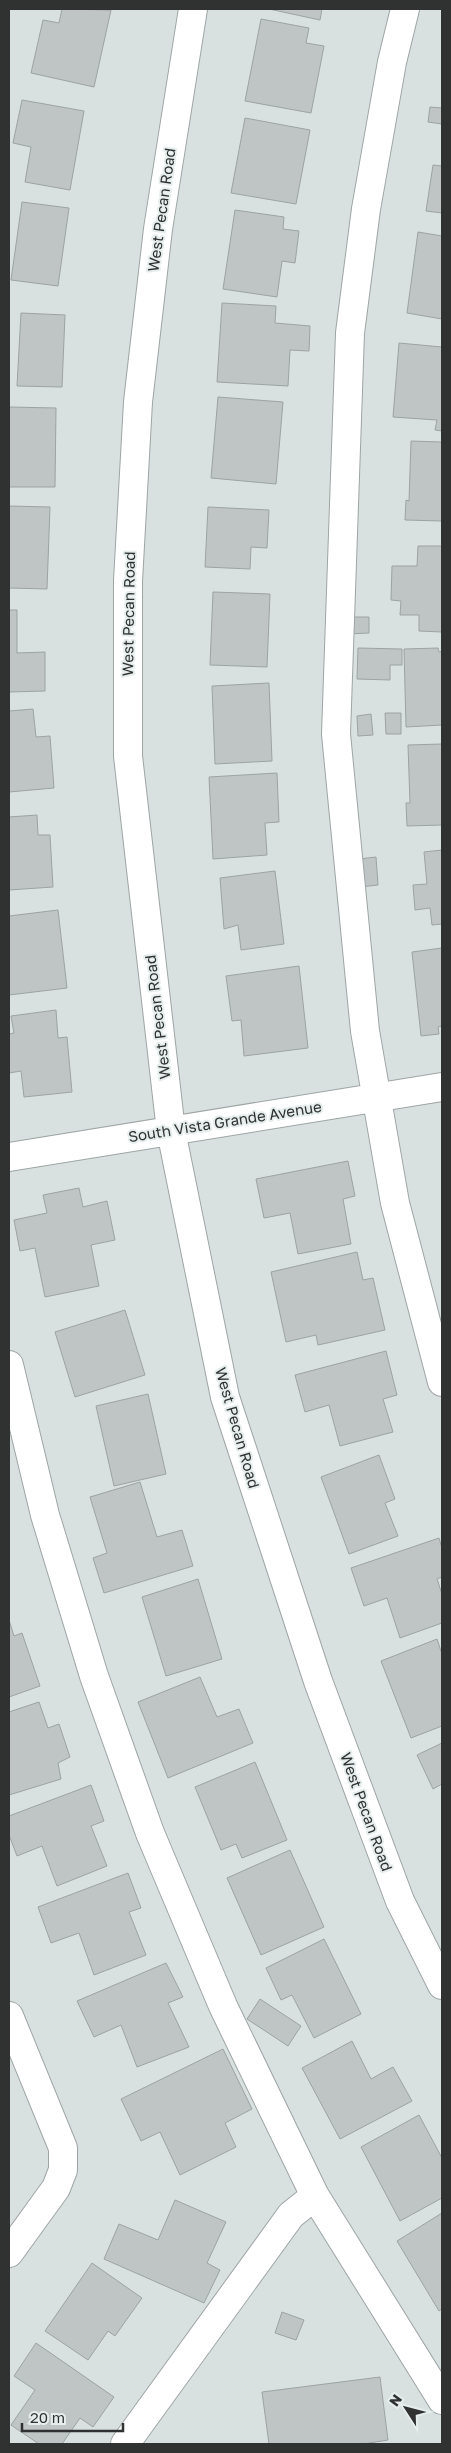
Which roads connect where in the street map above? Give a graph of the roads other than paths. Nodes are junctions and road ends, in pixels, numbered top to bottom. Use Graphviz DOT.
graph roads {
  1 [pos="193,9"];
  2 [pos="405,9"];
  3 [pos="442,1087"];
  4 [pos="378,1097"];
  5 [pos="171,1131"];
  6 [pos="9,1157"];
  7 [pos="9,1365"];
  8 [pos="442,1382"];
  9 [pos="442,1985"];
  10 [pos="9,2016"];
  11 [pos="315,2196"];
  12 [pos="9,2253"];
  13 [pos="442,2400"];
  14 [pos="125,2444"];
  1 -- 5 [label="street, West Pecan Road"];
  2 -- 4 [label="street"];
  3 -- 4 [label="street, South Vista Grande Avenue"];
  4 -- 5 [label="street, South Vista Grande Avenue"];
  4 -- 8 [label="street"];
  5 -- 6 [label="street, South Vista Grande Avenue"];
  5 -- 9 [label="street, West Pecan Road"];
  7 -- 11 [label="street"];
  10 -- 12 [label="street"];
  11 -- 13 [label="street"];
  11 -- 14 [label="street"];
}
